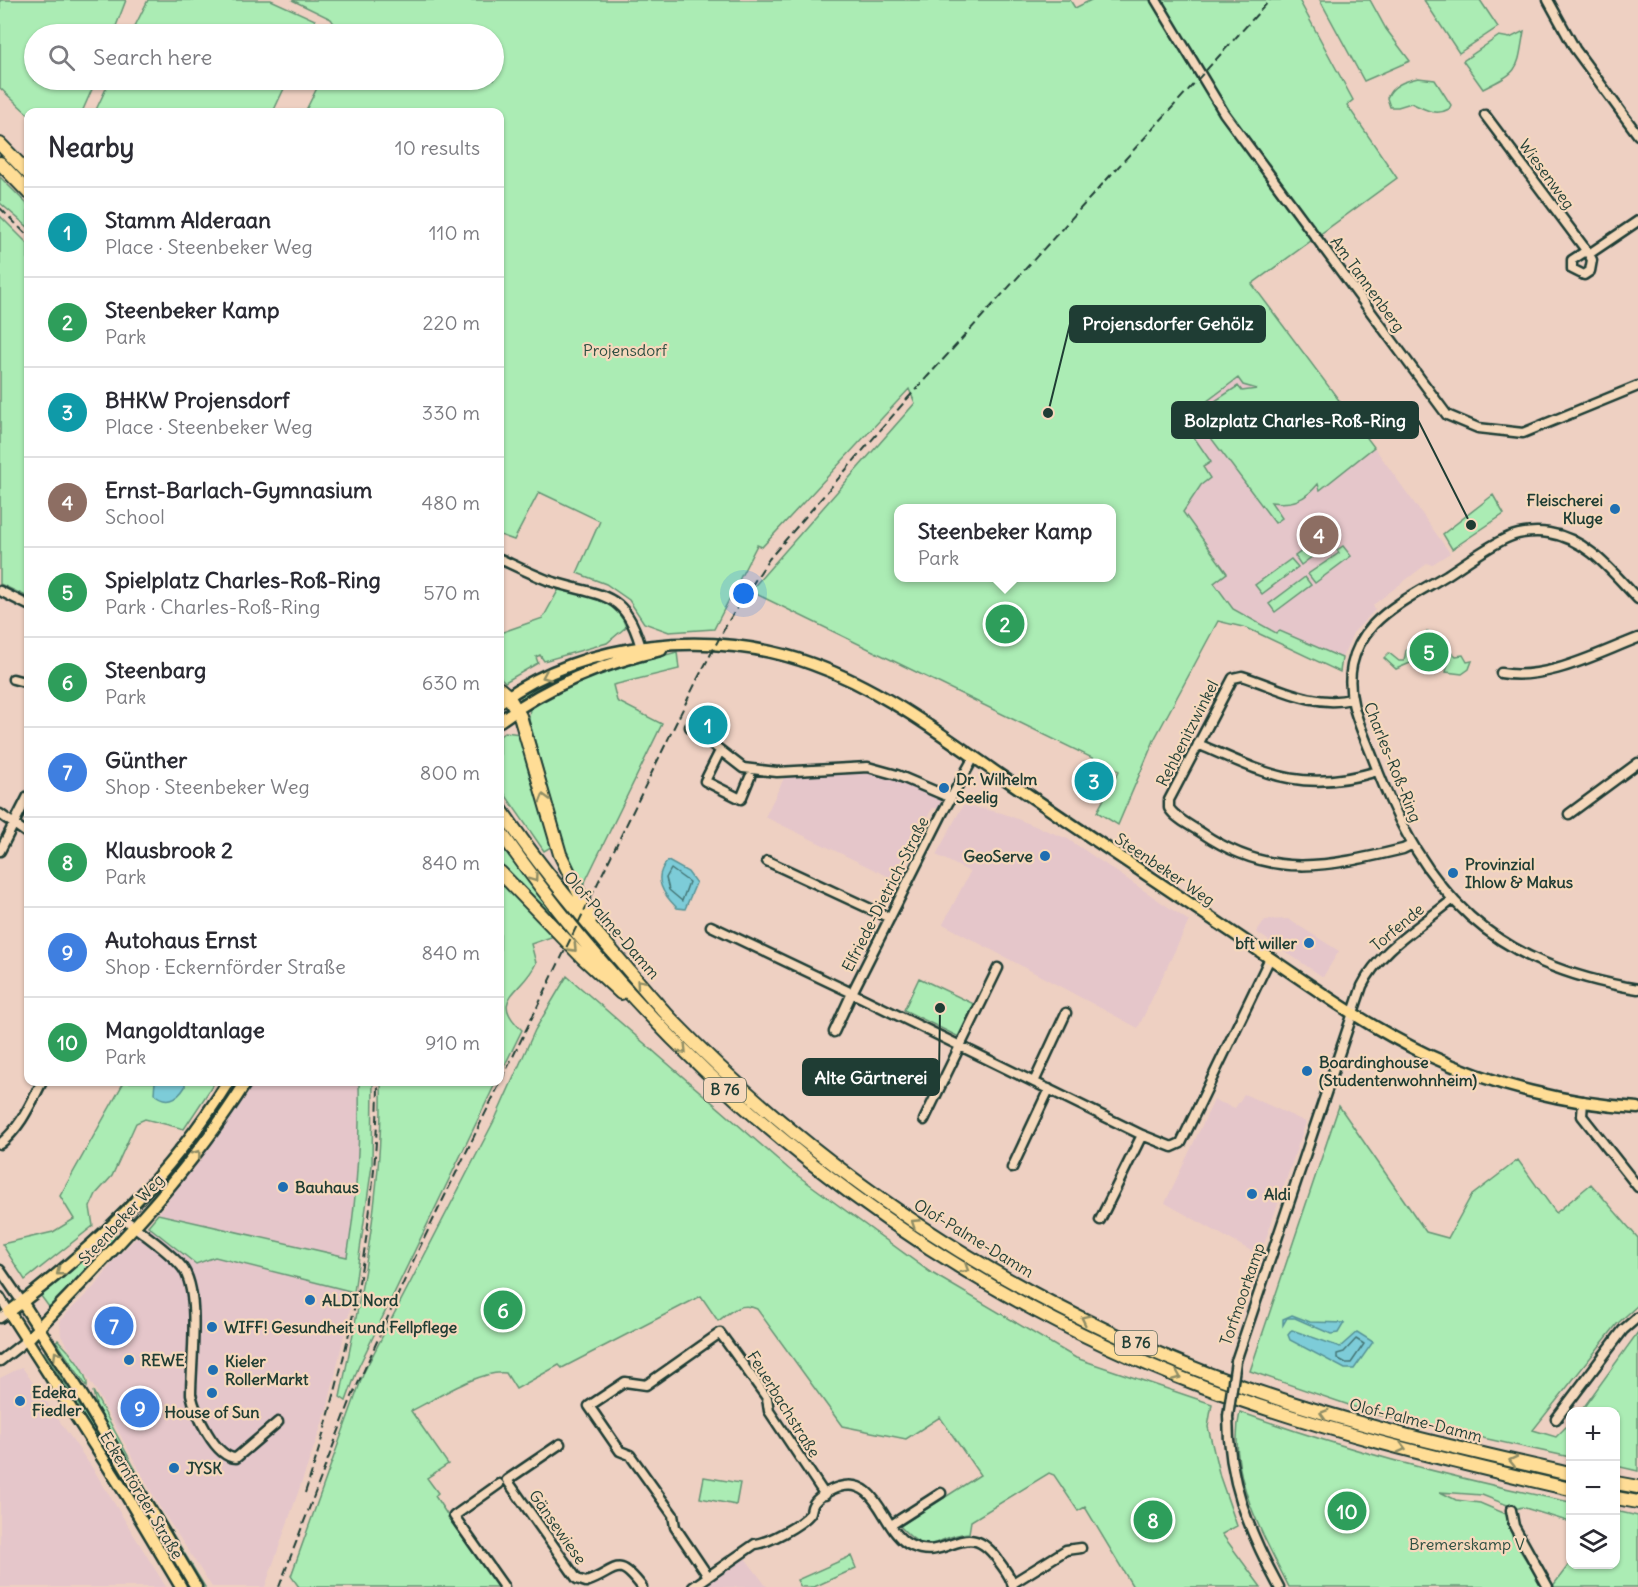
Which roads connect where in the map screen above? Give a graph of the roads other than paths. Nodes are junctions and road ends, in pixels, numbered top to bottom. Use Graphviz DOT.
graph roads {
  1 [pos="1156,0"];
  2 [pos="1548,0"];
  3 [pos="1485,115"];
  4 [pos="1638,135"];
  5 [pos="0,144"];
  6 [pos="0,163"];
  7 [pos="24,169"];
  8 [pos="24,188"];
  9 [pos="1638,221"];
  10 [pos="1638,386"];
  11 [pos="504,561"];
  12 [pos="0,591"];
  13 [pos="1638,600"];
  14 [pos="24,603"];
  15 [pos="1638,638"];
  16 [pos="641,651"];
  17 [pos="1501,673"];
  18 [pos="13,679"];
  19 [pos="24,682"];
  20 [pos="504,695"];
  21 [pos="504,698"];
  22 [pos="1351,699"];
  23 [pos="517,709"];
  24 [pos="504,718"];
  25 [pos="690,728"];
  26 [pos="1198,744"];
  27 [pos="720,750"];
  28 [pos="974,757"];
  29 [pos="1638,763"];
  30 [pos="1378,771"];
  31 [pos="750,777"];
  32 [pos="951,798"];
  33 [pos="24,805"];
  34 [pos="0,814"];
  35 [pos="504,814"];
  36 [pos="1569,814"];
  37 [pos="15,825"];
  38 [pos="24,831"];
  39 [pos="504,836"];
  40 [pos="1411,844"];
  41 [pos="0,852"];
  42 [pos="767,861"];
  43 [pos="504,876"];
  44 [pos="1452,900"];
  45 [pos="890,918"];
  46 [pos="711,926"];
  47 [pos="609,947"];
  48 [pos="1270,958"];
  49 [pos="998,968"];
  50 [pos="1638,989"];
  51 [pos="852,993"];
  52 [pos="642,1008"];
  53 [pos="1066,1013"];
  54 [pos="1353,1013"];
  55 [pos="834,1032"];
  56 [pos="960,1046"];
  57 [pos="1034,1082"];
  58 [pos="40,1086"];
  59 [pos="225,1086"];
  60 [pos="243,1086"];
  61 [pos="1049,1089"];
  62 [pos="1583,1101"];
  63 [pos="1638,1108"];
  64 [pos="924,1120"];
  65 [pos="1142,1135"];
  66 [pos="0,1144"];
  67 [pos="1012,1168"];
  68 [pos="1638,1187"];
  69 [pos="122,1217"];
  70 [pos="1100,1220"];
  71 [pos="134,1228"];
  72 [pos="0,1270"];
  73 [pos="0,1297"];
  74 [pos="22,1302"];
  75 [pos="5,1315"];
  76 [pos="1638,1317"];
  77 [pos="39,1327"];
  78 [pos="27,1340"];
  79 [pos="0,1361"];
  80 [pos="1556,1419"];
  81 [pos="278,1422"];
  82 [pos="560,1444"];
  83 [pos="1566,1473"];
  84 [pos="499,1484"];
  85 [pos="1620,1484"];
  86 [pos="1638,1487"];
  87 [pos="1566,1488"];
  88 [pos="941,1493"];
  89 [pos="825,1495"];
  90 [pos="1620,1499"];
  91 [pos="1638,1502"];
  92 [pos="1511,1510"];
  93 [pos="891,1525"];
  94 [pos="1081,1548"];
  95 [pos="708,1576"];
  96 [pos="1013,1585"];
  97 [pos="181,1587"];
  98 [pos="195,1587"];
  99 [pos="504,1587"];
  100 [pos="642,1587"];
  101 [pos="693,1587"];
  102 [pos="1279,1587"];
  103 [pos="1548,1587"];
  1 -- 10 [label="street, Am Tannenberg"];
  2 -- 4 [label="street"];
  3 -- 9 [label="street, Wiesenweg"];
  5 -- 7 [label="highway"];
  6 -- 8 [label="highway"];
  11 -- 16 [label="street"];
  12 -- 14 [label="street"];
  13 -- 22 [label="street, Charles-Roß-Ring"];
  15 -- 17 [label="street"];
  16 -- 20 [label="main road, Steenbeker Weg, one-way"];
  16 -- 23 [label="main road, Steenbeker Weg"];
  16 -- 28 [label="main road, Steenbeker Weg"];
  18 -- 19 [label="street"];
  21 -- 23 [label="highway"];
  22 -- 26 [label="street, Rehbenitzwinkel"];
  22 -- 30 [label="street, Charles-Roß-Ring"];
  23 -- 24 [label="main road, Steenbeker Weg"];
  47 -- 23 [label="highway, one-way"];
  25 -- 27 [label="street"];
  26 -- 30 [label="street"];
  26 -- 40 [label="street, Rehbenitzwinkel"];
  27 -- 31 [label="street"];
  27 -- 32 [label="street"];
  28 -- 32 [label="street, Elfriede-Dietrich-Straße"];
  28 -- 48 [label="main road, Steenbeker Weg"];
  29 -- 36 [label="street"];
  30 -- 40 [label="street, Charles-Roß-Ring"];
  32 -- 45 [label="street, Elfriede-Dietrich-Straße"];
  33 -- 37 [label="street"];
  34 -- 37 [label="street"];
  35 -- 47 [label="highway, Olof-Palme-Damm / B 76"];
  37 -- 38 [label="street"];
  37 -- 41 [label="street"];
  39 -- 52 [label="highway, Olof-Palme-Damm / B 76, one-way"];
  40 -- 44 [label="street, Charles-Roß-Ring"];
  42 -- 45 [label="street"];
  43 -- 52 [label="highway, one-way"];
  44 -- 50 [label="street, Charles-Roß-Ring"];
  44 -- 54 [label="street, Torfende"];
  45 -- 51 [label="street, Elfriede-Dietrich-Straße"];
  46 -- 51 [label="street"];
  83 -- 47 [label="highway, Olof-Palme-Damm / B 76, one-way"];
  48 -- 54 [label="main road, Steenbeker Weg"];
  48 -- 65 [label="street, Elfriede-Dietrich-Straße"];
  49 -- 56 [label="street"];
  51 -- 55 [label="street"];
  51 -- 56 [label="street, Elfriede-Dietrich-Straße"];
  52 -- 87 [label="highway, Olof-Palme-Damm / B 76, one-way"];
  53 -- 57 [label="street"];
  54 -- 62 [label="main road, Steenbeker Weg"];
  54 -- 102 [label="street, Torfmoorkamp, bridge"];
  56 -- 57 [label="street, Elfriede-Dietrich-Straße"];
  56 -- 64 [label="street"];
  57 -- 61 [label="street, Elfriede-Dietrich-Straße"];
  58 -- 66 [label="street"];
  59 -- 69 [label="main road, Steenbeker Weg"];
  71 -- 60 [label="main road, Steenbeker Weg, one-way"];
  61 -- 65 [label="street, Elfriede-Dietrich-Straße"];
  61 -- 67 [label="street"];
  62 -- 63 [label="main road, Steenbeker Weg"];
  62 -- 68 [label="street"];
  65 -- 70 [label="street"];
  69 -- 71 [label="street"];
  69 -- 74 [label="main road, Steenbeker Weg, one-way"];
  71 -- 77 [label="main road, Steenbeker Weg"];
  71 -- 81 [label="street"];
  72 -- 74 [label="street, Eckernförder Straße"];
  73 -- 75 [label="street, Eckernförder Straße"];
  74 -- 75 [label="main road, Steenbeker Weg"];
  74 -- 77 [label="main road, Eckernförder Straße"];
  75 -- 78 [label="main road, Eckernförder Straße"];
  76 -- 80 [label="street"];
  77 -- 78 [label="main road, Steenbeker Weg"];
  98 -- 77 [label="main road, Eckernförder Straße, one-way"];
  78 -- 79 [label="street, Steenbeker Weg"];
  78 -- 97 [label="main road, Eckernförder Straße"];
  82 -- 100 [label="street, Gänsewiese"];
  84 -- 99 [label="street"];
  85 -- 86 [label="highway"];
  88 -- 93 [label="street"];
  89 -- 93 [label="street"];
  89 -- 95 [label="street"];
  89 -- 95 [label="street, Feuerbachstraße"];
  90 -- 91 [label="highway"];
  92 -- 103 [label="street"];
  93 -- 96 [label="street"];
  94 -- 96 [label="street"];
  95 -- 101 [label="street"];
}
